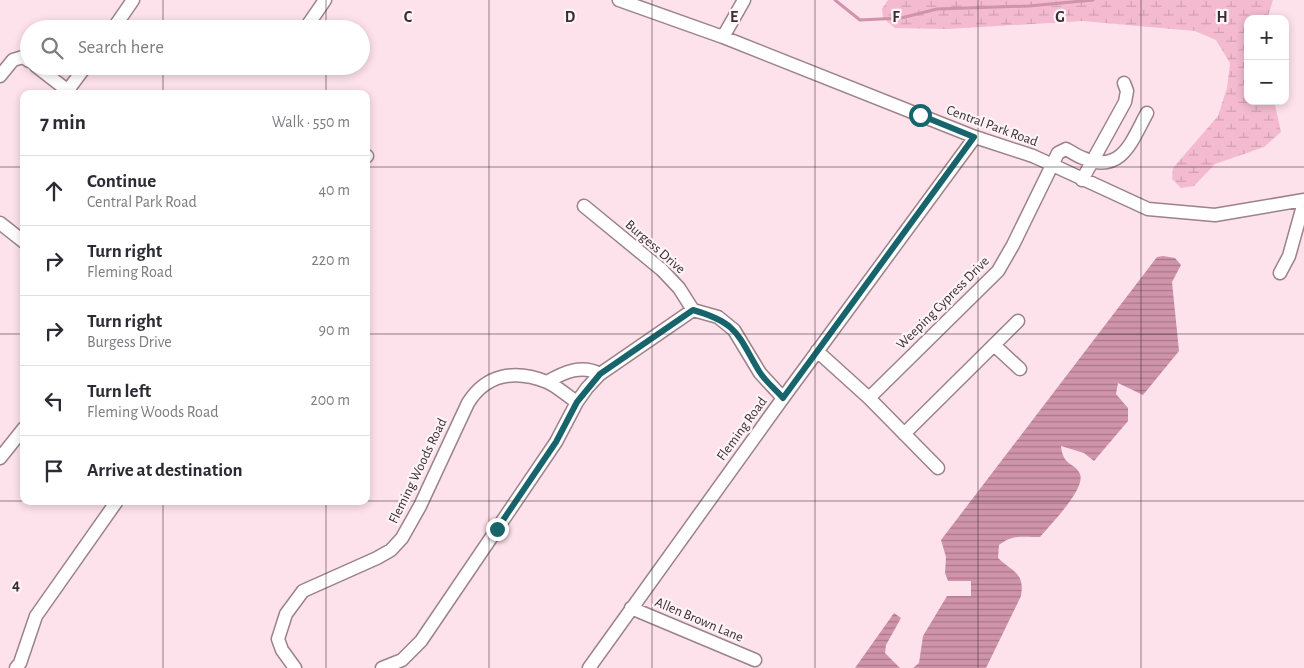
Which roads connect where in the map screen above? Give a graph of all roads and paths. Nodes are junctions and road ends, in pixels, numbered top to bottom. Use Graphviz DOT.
graph roads {
  1 [pos="133,0"];
  2 [pos="325,0"];
  3 [pos="619,0"];
  4 [pos="744,0"];
  5 [pos="119,20"];
  6 [pos="311,20"];
  7 [pos="723,36"];
  8 [pos="20,58"];
  9 [pos="48,75"];
  10 [pos="80,75"];
  11 [pos="0,76"];
  12 [pos="1124,83"];
  13 [pos="67,90"];
  14 [pos="71,90"];
  15 [pos="1147,113"];
  16 [pos="974,137"];
  17 [pos="1092,161"];
  18 [pos="1052,165"];
  19 [pos="1082,180"];
  20 [pos="1304,201"];
  21 [pos="584,206"];
  22 [pos="0,223"];
  23 [pos="20,239"];
  24 [pos="1280,273"];
  25 [pos="693,310"];
  26 [pos="1018,321"];
  27 [pos="994,345"];
  28 [pos="817,351"];
  29 [pos="1020,369"];
  30 [pos="600,374"];
  31 [pos="547,382"];
  32 [pos="783,398"];
  33 [pos="869,398"];
  34 [pos="577,402"];
  35 [pos="20,433"];
  36 [pos="904,434"];
  37 [pos="0,458"];
  38 [pos="938,468"];
  39 [pos="115,505"];
  40 [pos="631,608"];
  41 [pos="755,660"];
  42 [pos="16,668"];
  43 [pos="295,668"];
  44 [pos="382,668"];
  45 [pos="589,668"];
  1 -- 5 [label="street"];
  2 -- 6 [label="street"];
  3 -- 7 [label="street, Central Park Road"];
  4 -- 7 [label="street"];
  7 -- 16 [label="street, Central Park Road"];
  8 -- 11 [label="street"];
  9 -- 13 [label="street"];
  10 -- 14 [label="street"];
  12 -- 17 [label="street"];
  15 -- 17 [label="street"];
  16 -- 18 [label="street, Central Park Road"];
  16 -- 28 [label="street, Fleming Road"];
  17 -- 18 [label="street"];
  17 -- 19 [label="street"];
  18 -- 19 [label="street, Central Park Road"];
  18 -- 33 [label="street, Weeping Cypress Drive"];
  19 -- 20 [label="street, Central Park Road"];
  20 -- 24 [label="street"];
  21 -- 25 [label="street, Burgess Drive"];
  22 -- 23 [label="street"];
  25 -- 30 [label="street"];
  25 -- 32 [label="street"];
  26 -- 27 [label="street"];
  27 -- 29 [label="street"];
  27 -- 36 [label="street"];
  28 -- 32 [label="street, Fleming Road"];
  28 -- 33 [label="street"];
  30 -- 31 [label="street"];
  30 -- 34 [label="street"];
  31 -- 34 [label="street, Fleming Woods Road"];
  31 -- 43 [label="street, Fleming Woods Road"];
  32 -- 40 [label="street, Fleming Road"];
  33 -- 36 [label="street"];
  34 -- 44 [label="street"];
  35 -- 37 [label="street"];
  36 -- 38 [label="street"];
  39 -- 42 [label="street"];
  40 -- 41 [label="street, Allen Brown Lane"];
  40 -- 45 [label="street, Fleming Road"];
}
